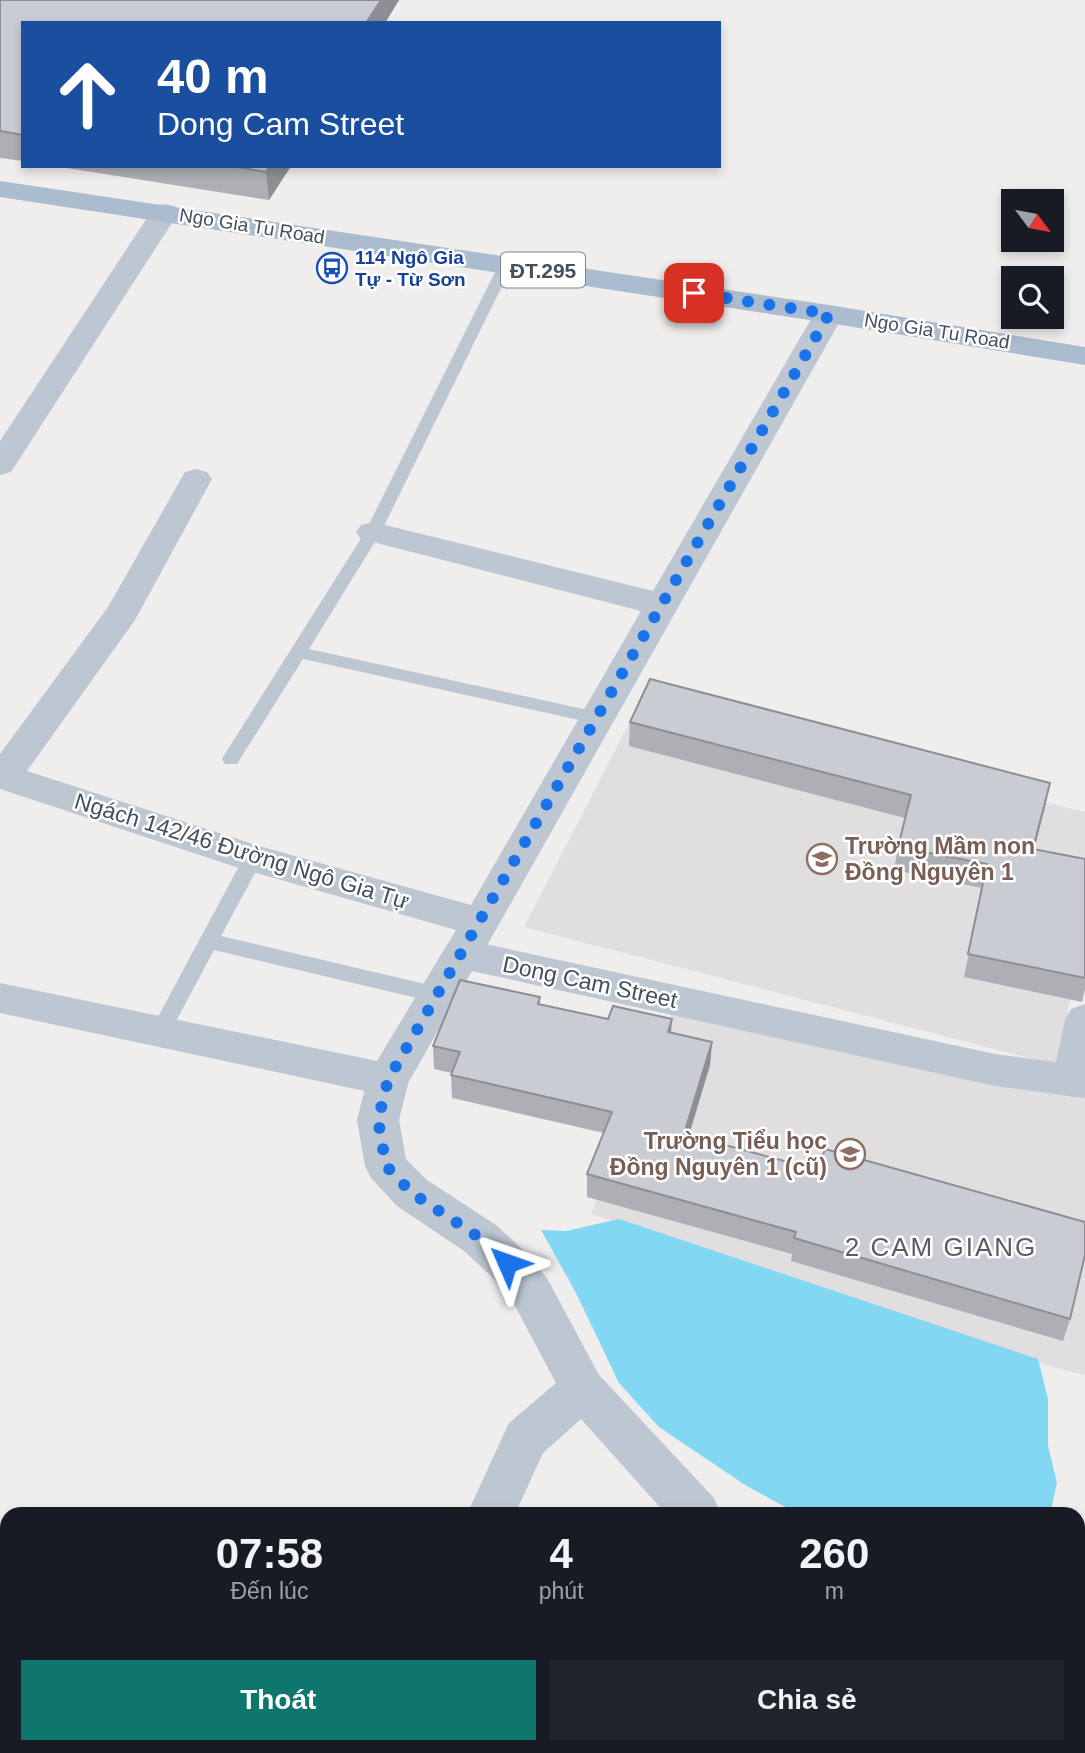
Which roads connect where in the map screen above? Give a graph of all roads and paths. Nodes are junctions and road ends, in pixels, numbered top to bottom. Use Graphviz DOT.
graph roads {
  1 [pos="0,189"];
  2 [pos="165,212"];
  3 [pos="506,264"];
  4 [pos="829,314"];
  5 [pos="1085,356"];
  6 [pos="0,465"];
  7 [pos="195,479"];
  8 [pos="373,532"];
  9 [pos="662,605"];
  10 [pos="298,652"];
  11 [pos="597,718"];
  12 [pos="231,759"];
  13 [pos="1,777"];
  14 [pos="253,858"];
  15 [pos="471,938"];
  16 [pos="209,941"];
  17 [pos="438,995"];
  18 [pos="0,998"];
  19 [pos="1085,1020"];
  20 [pos="159,1034"];
  21 [pos="388,1080"];
  22 [pos="1079,1081"];
  23 [pos="583,1389"];
  24 [pos="494,1507"];
  25 [pos="691,1507"];
  1 -- 2 [label="main road, Ngo Gia Tu Road / ĐT.295"];
  2 -- 3 [label="main road, Ngo Gia Tu Road / ĐT.295"];
  2 -- 6 [label="street"];
  3 -- 4 [label="main road, Ngo Gia Tu Road / ĐT.295"];
  3 -- 8 [label="lane"];
  4 -- 5 [label="main road, Ngo Gia Tu Road / ĐT.295"];
  4 -- 9 [label="street"];
  7 -- 13 [label="street"];
  8 -- 9 [label="street"];
  8 -- 10 [label="lane"];
  9 -- 11 [label="street"];
  10 -- 11 [label="lane"];
  10 -- 12 [label="lane"];
  11 -- 15 [label="street"];
  13 -- 14 [label="street, Ngách 142/46 Đường Ngô Gia Tự"];
  14 -- 15 [label="street, Ngách 142/46 Đường Ngô Gia Tự"];
  14 -- 16 [label="lane"];
  15 -- 17 [label="street"];
  15 -- 22 [label="street, Dong Cam Street"];
  16 -- 17 [label="lane"];
  16 -- 20 [label="lane"];
  17 -- 21 [label="street"];
  18 -- 20 [label="street"];
  19 -- 22 [label="street"];
  20 -- 21 [label="street"];
  21 -- 23 [label="street"];
  23 -- 24 [label="street"];
  23 -- 25 [label="street"];
}
